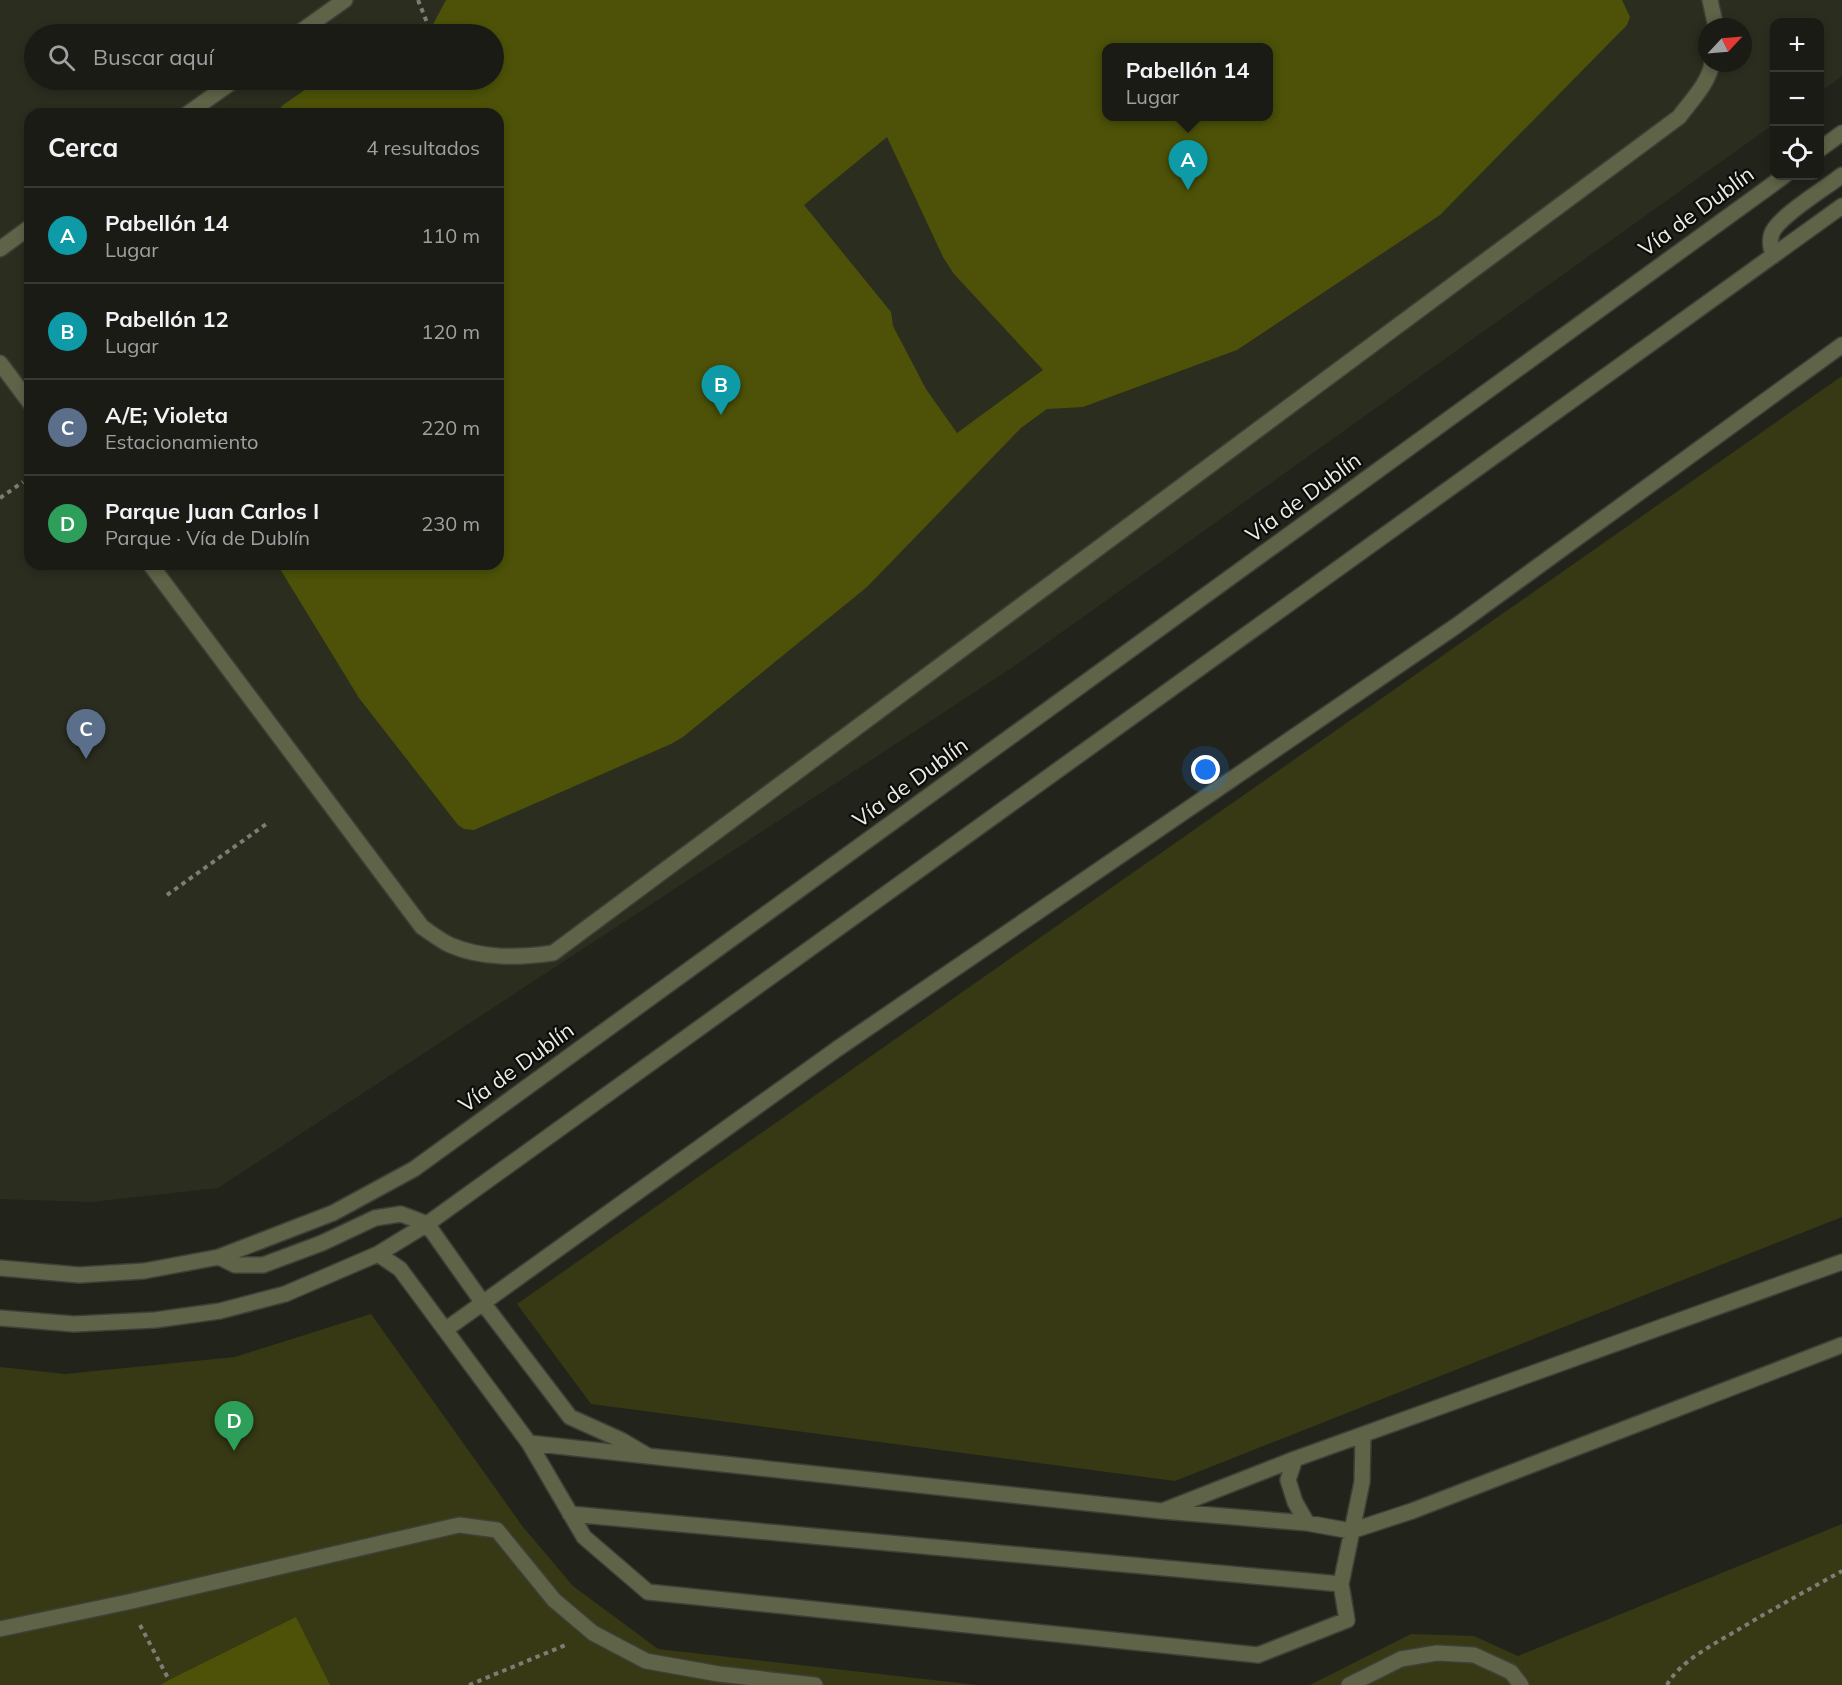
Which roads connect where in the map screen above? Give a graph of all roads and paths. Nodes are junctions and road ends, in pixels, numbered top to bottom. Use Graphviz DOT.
graph roads {
  1 [pos="345,0"];
  2 [pos="418,0"];
  3 [pos="1710,0"];
  4 [pos="1714,18"];
  5 [pos="311,24"];
  6 [pos="428,24"];
  7 [pos="1709,72"];
  8 [pos="221,90"];
  9 [pos="195,108"];
  10 [pos="1842,133"];
  11 [pos="1824,146"];
  12 [pos="1842,175"];
  13 [pos="1778,180"];
  14 [pos="1842,206"];
  15 [pos="24,231"];
  16 [pos="0,249"];
  17 [pos="1773,256"];
  18 [pos="1842,345"];
  19 [pos="0,363"];
  20 [pos="24,395"];
  21 [pos="23,482"];
  22 [pos="0,498"];
  23 [pos="154,570"];
  24 [pos="269,822"];
  25 [pos="167,895"];
  26 [pos="427,1224"];
  27 [pos="378,1254"];
  28 [pos="219,1257"];
  29 [pos="1842,1262"];
  30 [pos="0,1268"];
  31 [pos="483,1303"];
  32 [pos="0,1318"];
  33 [pos="445,1330"];
  34 [pos="1842,1345"];
  35 [pos="1363,1435"];
  36 [pos="529,1443"];
  37 [pos="648,1456"];
  38 [pos="1295,1459"];
  39 [pos="1162,1511"];
  40 [pos="570,1514"];
  41 [pos="1307,1523"];
  42 [pos="1351,1531"];
  43 [pos="1842,1571"];
  44 [pos="1341,1584"];
  45 [pos="128,1602"];
  46 [pos="0,1629"];
  47 [pos="593,1633"];
  48 [pos="169,1680"];
  49 [pos="469,1685"];
  50 [pos="814,1685"];
  51 [pos="1350,1685"];
  52 [pos="1521,1685"];
  53 [pos="1667,1685"];
  1 -- 5 [label="street"];
  2 -- 6 [label="path"];
  3 -- 4 [label="street"];
  7 -- 23 [label="street"];
  8 -- 9 [label="street"];
  10 -- 11 [label="street"];
  12 -- 17 [label="street"];
  13 -- 28 [label="street, Vía de Dublín"];
  14 -- 17 [label="street"];
  15 -- 16 [label="street"];
  17 -- 26 [label="street"];
  18 -- 31 [label="street"];
  19 -- 20 [label="street"];
  21 -- 22 [label="path"];
  24 -- 25 [label="path"];
  26 -- 27 [label="street"];
  26 -- 28 [label="street"];
  26 -- 31 [label="street"];
  27 -- 32 [label="street"];
  27 -- 33 [label="street"];
  28 -- 30 [label="street, Vía de Dublín"];
  29 -- 35 [label="street"];
  31 -- 33 [label="street"];
  31 -- 37 [label="street"];
  33 -- 36 [label="street"];
  34 -- 42 [label="street"];
  35 -- 38 [label="street"];
  35 -- 42 [label="street"];
  36 -- 37 [label="street"];
  36 -- 40 [label="street"];
  37 -- 39 [label="street"];
  38 -- 39 [label="street"];
  38 -- 41 [label="street"];
  39 -- 41 [label="street"];
  40 -- 44 [label="street"];
  40 -- 44 [label="street"];
  41 -- 42 [label="street"];
  42 -- 44 [label="street"];
  43 -- 53 [label="path"];
  45 -- 46 [label="street"];
  45 -- 47 [label="street"];
  45 -- 48 [label="path"];
  47 -- 49 [label="path"];
  47 -- 50 [label="street"];
  51 -- 52 [label="street"];
}
